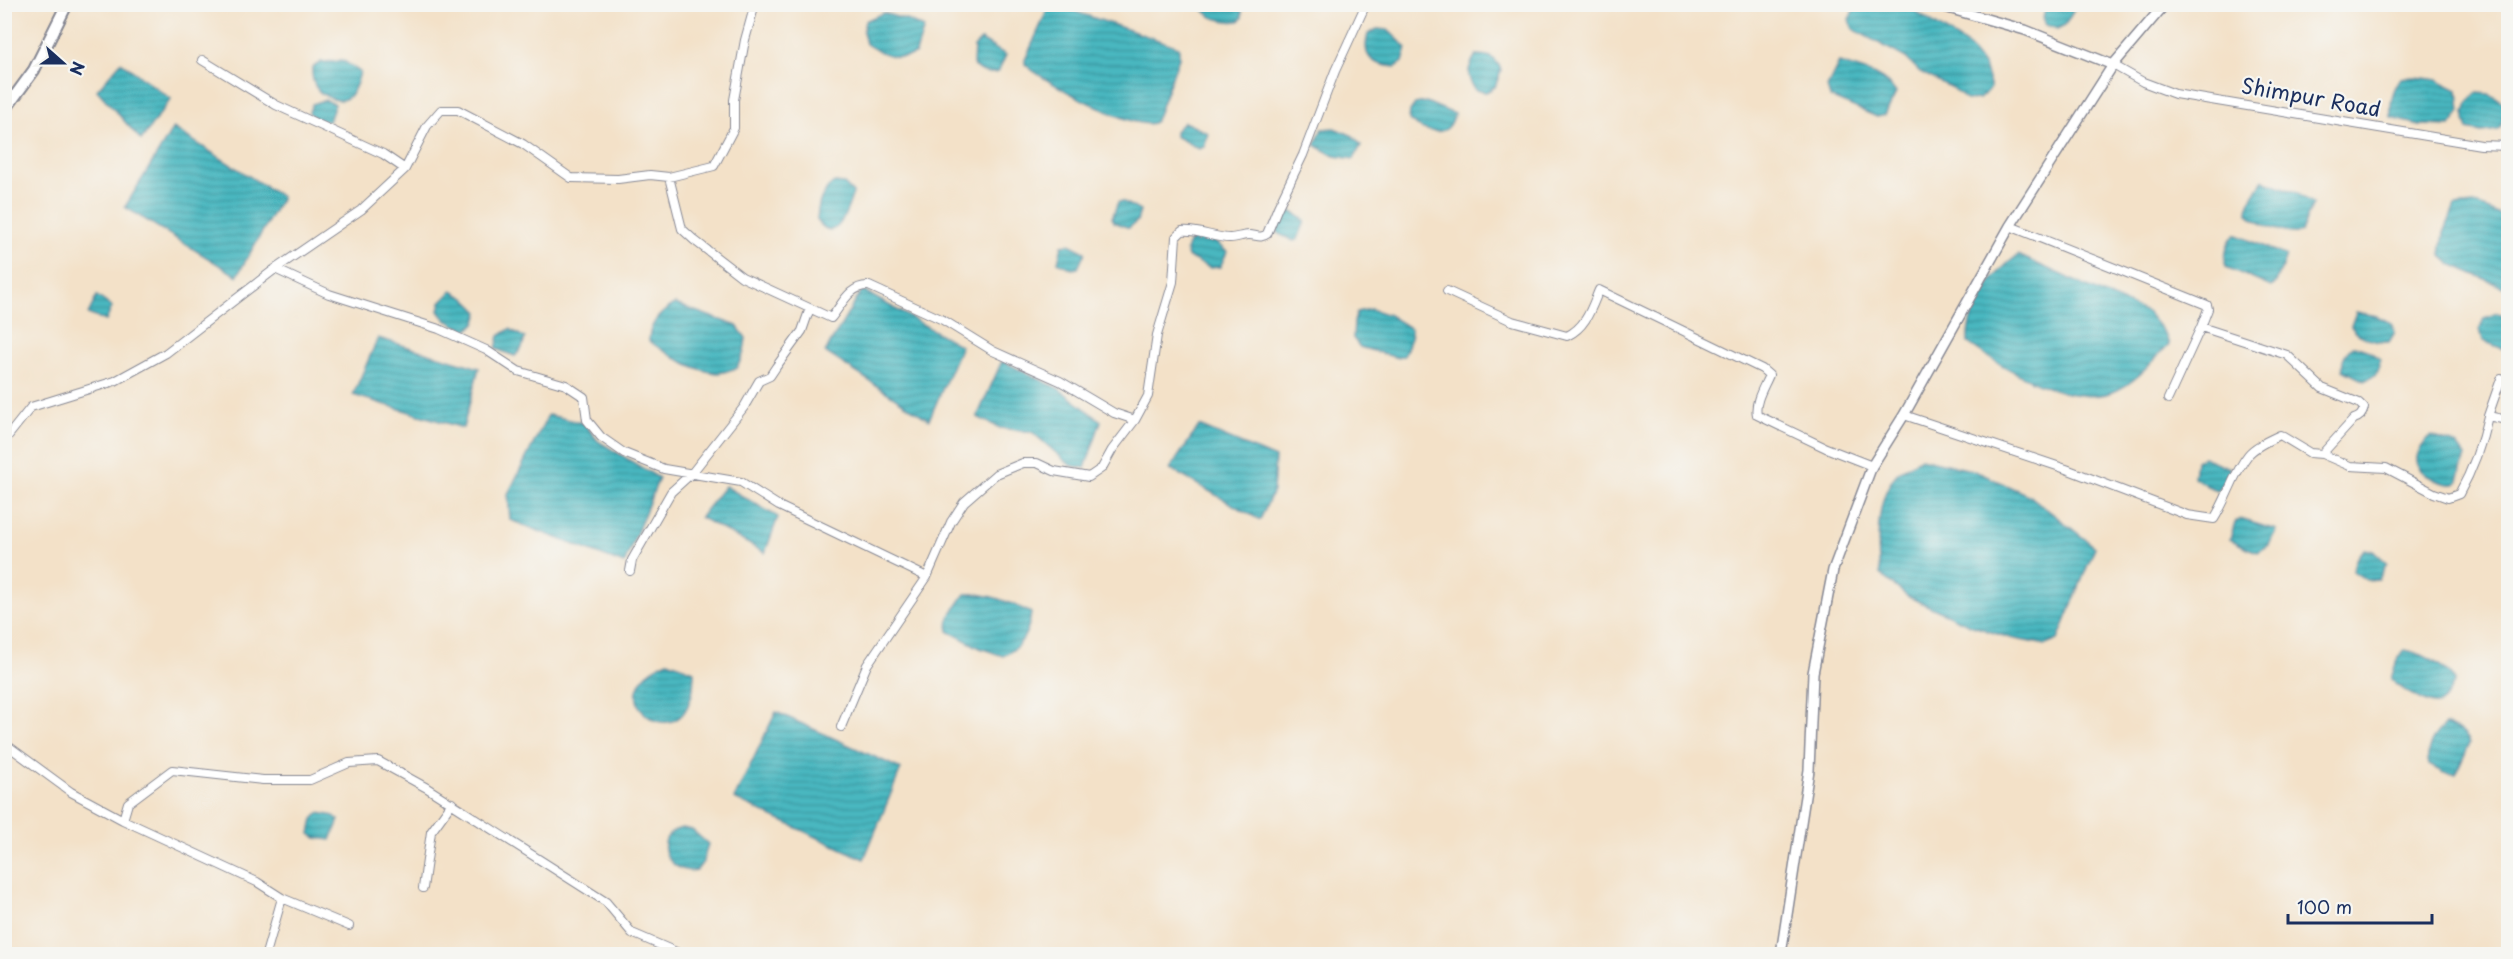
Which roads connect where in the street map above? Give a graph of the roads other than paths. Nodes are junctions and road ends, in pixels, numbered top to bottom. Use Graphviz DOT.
graph roads {
  1 [pos="67,4"];
  2 [pos="755,4"];
  3 [pos="1366,4"];
  4 [pos="1934,4"];
  5 [pos="2164,4"];
  6 [pos="202,60"];
  7 [pos="2113,65"];
  8 [pos="4,111"];
  9 [pos="2508,146"];
  10 [pos="405,170"];
  11 [pos="669,177"];
  12 [pos="2010,226"];
  13 [pos="275,269"];
  14 [pos="1447,291"];
  15 [pos="810,308"];
  16 [pos="2201,327"];
  17 [pos="2501,379"];
  18 [pos="2168,399"];
  19 [pos="1904,415"];
  20 [pos="2488,416"];
  21 [pos="2508,416"];
  22 [pos="1135,420"];
  23 [pos="4,441"];
  24 [pos="2322,454"];
  25 [pos="1872,466"];
  26 [pos="692,473"];
  27 [pos="630,571"];
  28 [pos="927,577"];
  29 [pos="841,727"];
  30 [pos="4,743"];
  31 [pos="452,803"];
  32 [pos="123,820"];
  33 [pos="423,888"];
  34 [pos="282,898"];
  35 [pos="349,926"];
  36 [pos="266,954"];
  37 [pos="681,954"];
  38 [pos="1781,954"];
  1 -- 8 [label="main road"];
  2 -- 11 [label="street"];
  3 -- 22 [label="street"];
  4 -- 7 [label="street"];
  5 -- 7 [label="street"];
  6 -- 10 [label="street"];
  7 -- 9 [label="street, Shimpur Road"];
  7 -- 12 [label="street"];
  10 -- 11 [label="street"];
  10 -- 13 [label="street"];
  11 -- 15 [label="street"];
  12 -- 16 [label="street"];
  12 -- 19 [label="street"];
  13 -- 23 [label="street"];
  13 -- 26 [label="street"];
  14 -- 25 [label="street"];
  15 -- 22 [label="street"];
  15 -- 26 [label="street"];
  16 -- 18 [label="street"];
  16 -- 24 [label="street"];
  17 -- 20 [label="street"];
  19 -- 24 [label="street"];
  19 -- 25 [label="street"];
  20 -- 21 [label="street"];
  20 -- 24 [label="street"];
  22 -- 28 [label="street"];
  25 -- 38 [label="street"];
  26 -- 27 [label="street"];
  26 -- 28 [label="street"];
  28 -- 29 [label="street"];
  30 -- 32 [label="street"];
  31 -- 32 [label="street"];
  31 -- 33 [label="street"];
  31 -- 37 [label="street"];
  32 -- 34 [label="street"];
  34 -- 35 [label="street"];
  34 -- 36 [label="street"];
}
